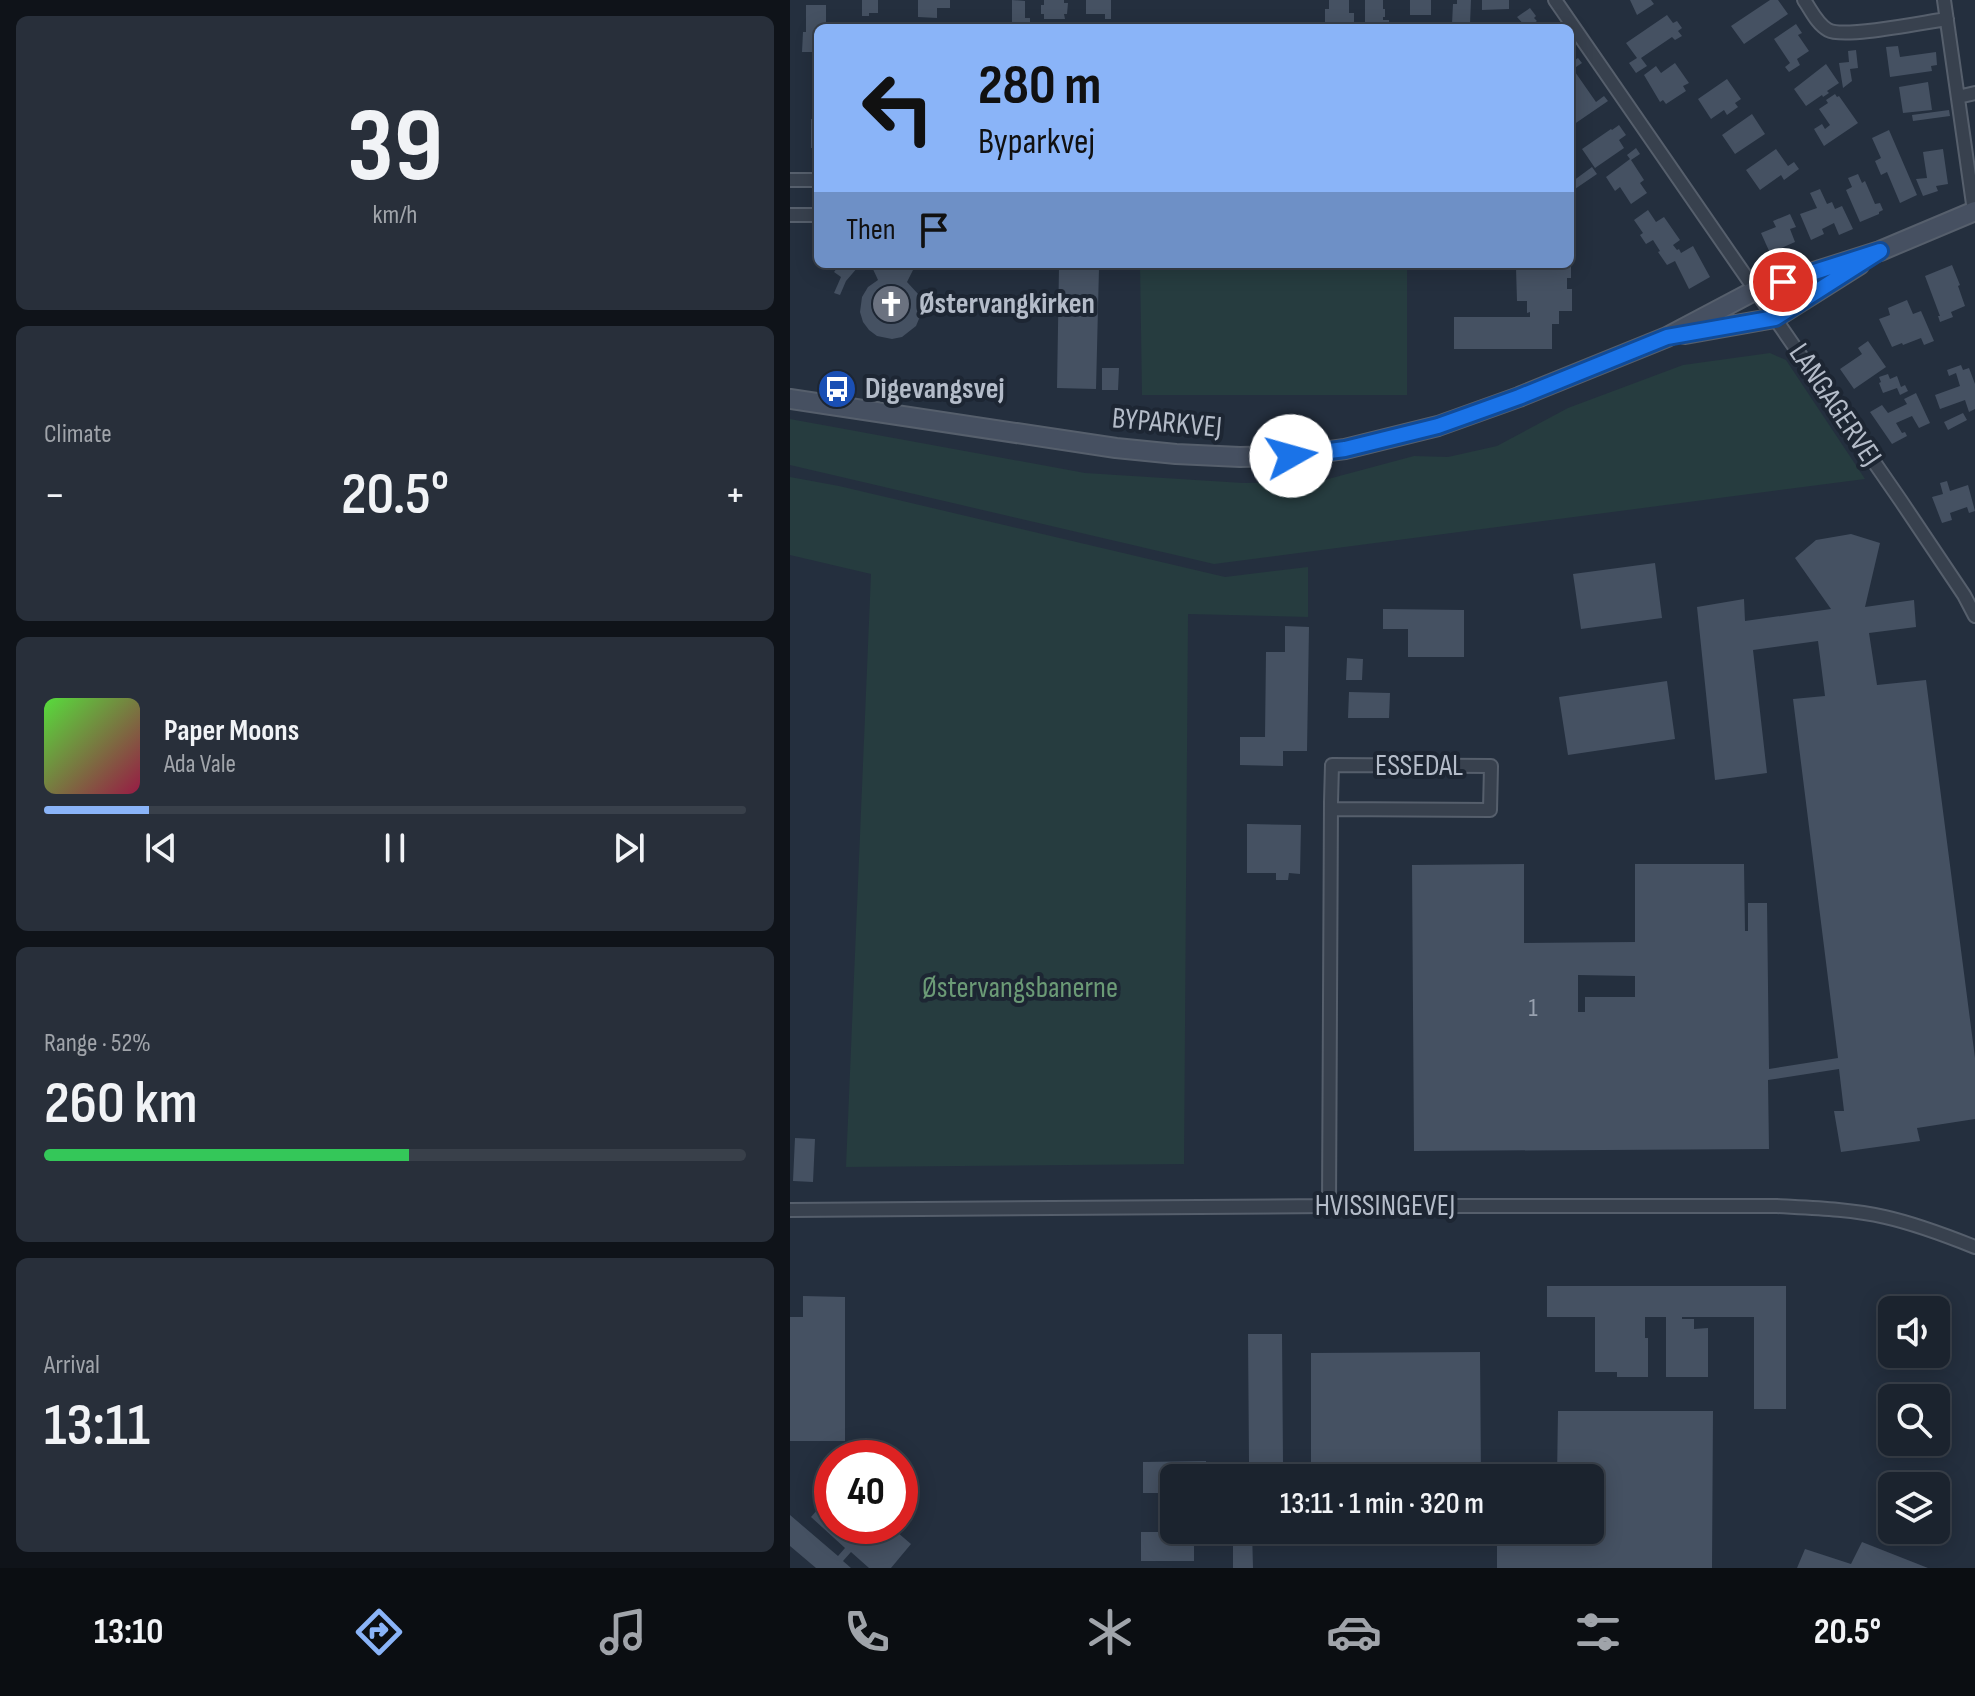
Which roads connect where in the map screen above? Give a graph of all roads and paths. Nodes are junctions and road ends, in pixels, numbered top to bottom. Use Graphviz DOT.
graph roads {
  1 [pos="1555,0"];
  2 [pos="1804,0"];
  3 [pos="1944,0"];
  4 [pos="1947,19"];
  5 [pos="1571,24"];
  6 [pos="1574,28"];
  7 [pos="1975,93"];
  8 [pos="1958,97"];
  9 [pos="790,180"];
  10 [pos="814,180"];
  11 [pos="1975,211"];
  12 [pos="790,215"];
  13 [pos="814,215"];
  14 [pos="1880,251"];
  15 [pos="1754,291"];
  16 [pos="1775,318"];
  17 [pos="1667,337"];
  18 [pos="790,399"];
  19 [pos="1975,616"];
  20 [pos="1331,809"];
  21 [pos="1329,1206"];
  22 [pos="790,1210"];
  23 [pos="1975,1247"];
  1 -- 5 [label="street, LANGAGERVEJ"];
  2 -- 4 [label="street"];
  3 -- 4 [label="street"];
  4 -- 8 [label="street"];
  6 -- 15 [label="street, LANGAGERVEJ"];
  7 -- 8 [label="street"];
  8 -- 11 [label="street"];
  9 -- 10 [label="street"];
  11 -- 14 [label="street, BYPARKVEJ"];
  12 -- 13 [label="street"];
  14 -- 15 [label="street, BYPARKVEJ"];
  14 -- 16 [label="street, BYPARKVEJ"];
  15 -- 16 [label="street, LANGAGERVEJ"];
  15 -- 17 [label="street, BYPARKVEJ"];
  16 -- 17 [label="street, BYPARKVEJ"];
  16 -- 19 [label="street, LANGAGERVEJ"];
  17 -- 18 [label="street, BYPARKVEJ"];
  20 -- 20 [label="street, ESSEDAL"];
  20 -- 21 [label="street, ESSEDAL"];
  21 -- 22 [label="street, HVISSINGEVEJ"];
  21 -- 23 [label="street, HVISSINGEVEJ"];
}
